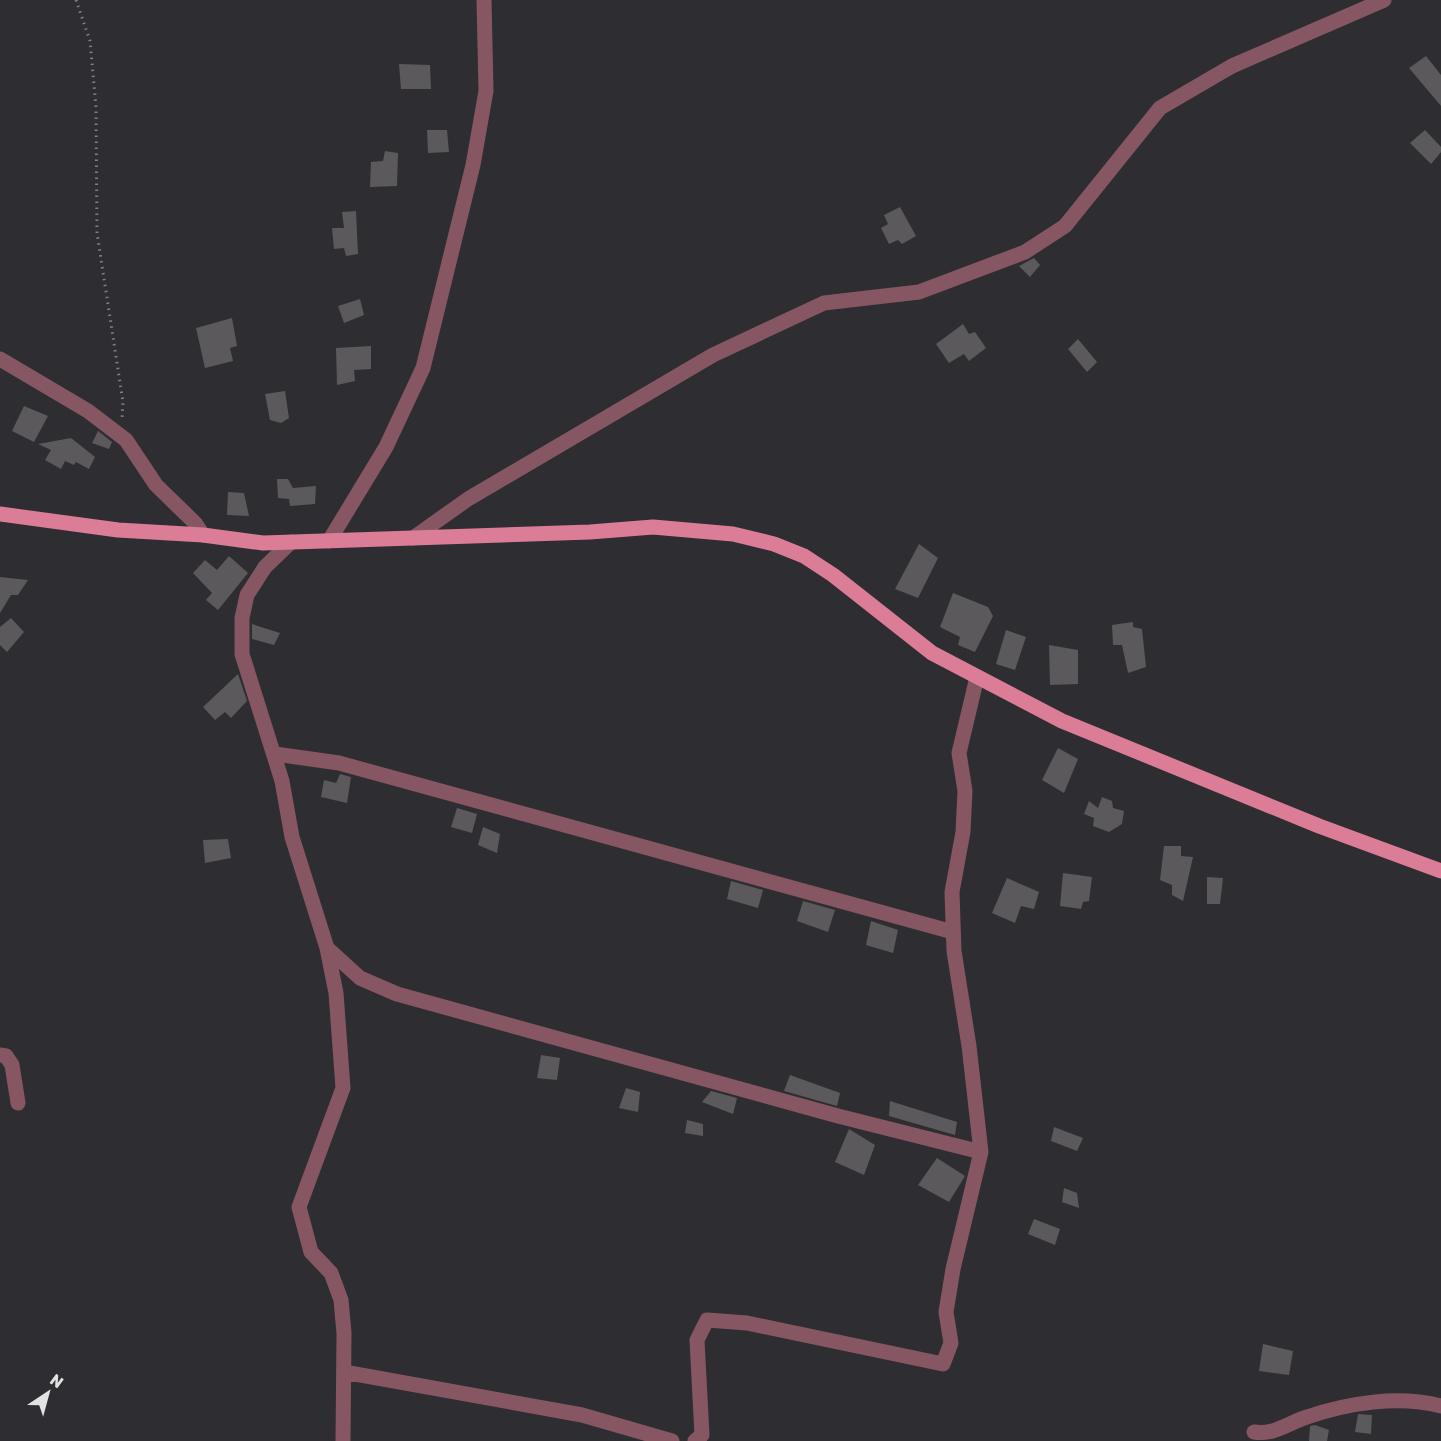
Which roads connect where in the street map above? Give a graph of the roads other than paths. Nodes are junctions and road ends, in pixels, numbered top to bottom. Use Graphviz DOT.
graph roads {
  1 [pos="484,0"];
  2 [pos="1384,0"];
  3 [pos="0,358"];
  4 [pos="0,514"];
  5 [pos="203,535"];
  6 [pos="413,538"];
  7 [pos="329,541"];
  8 [pos="291,542"];
  9 [pos="977,676"];
  10 [pos="275,754"];
  11 [pos="1441,871"];
  12 [pos="953,932"];
  13 [pos="327,948"];
  14 [pos="0,1055"];
  15 [pos="18,1103"];
  16 [pos="981,1152"];
  17 [pos="344,1372"];
  18 [pos="1441,1406"];
  19 [pos="1254,1432"];
  20 [pos="343,1441"];
  21 [pos="672,1441"];
  22 [pos="695,1441"];
  1 -- 7 [label="street"];
  2 -- 6 [label="street"];
  3 -- 5 [label="street"];
  4 -- 5 [label="main road"];
  5 -- 8 [label="main road"];
  6 -- 7 [label="main road"];
  6 -- 9 [label="main road"];
  7 -- 8 [label="main road"];
  8 -- 10 [label="street"];
  9 -- 11 [label="main road"];
  9 -- 12 [label="street"];
  10 -- 12 [label="street"];
  10 -- 13 [label="street"];
  12 -- 16 [label="street"];
  13 -- 16 [label="street"];
  13 -- 17 [label="street"];
  14 -- 15 [label="street"];
  16 -- 22 [label="street"];
  17 -- 20 [label="street"];
  17 -- 21 [label="street"];
  18 -- 19 [label="street"];
}
